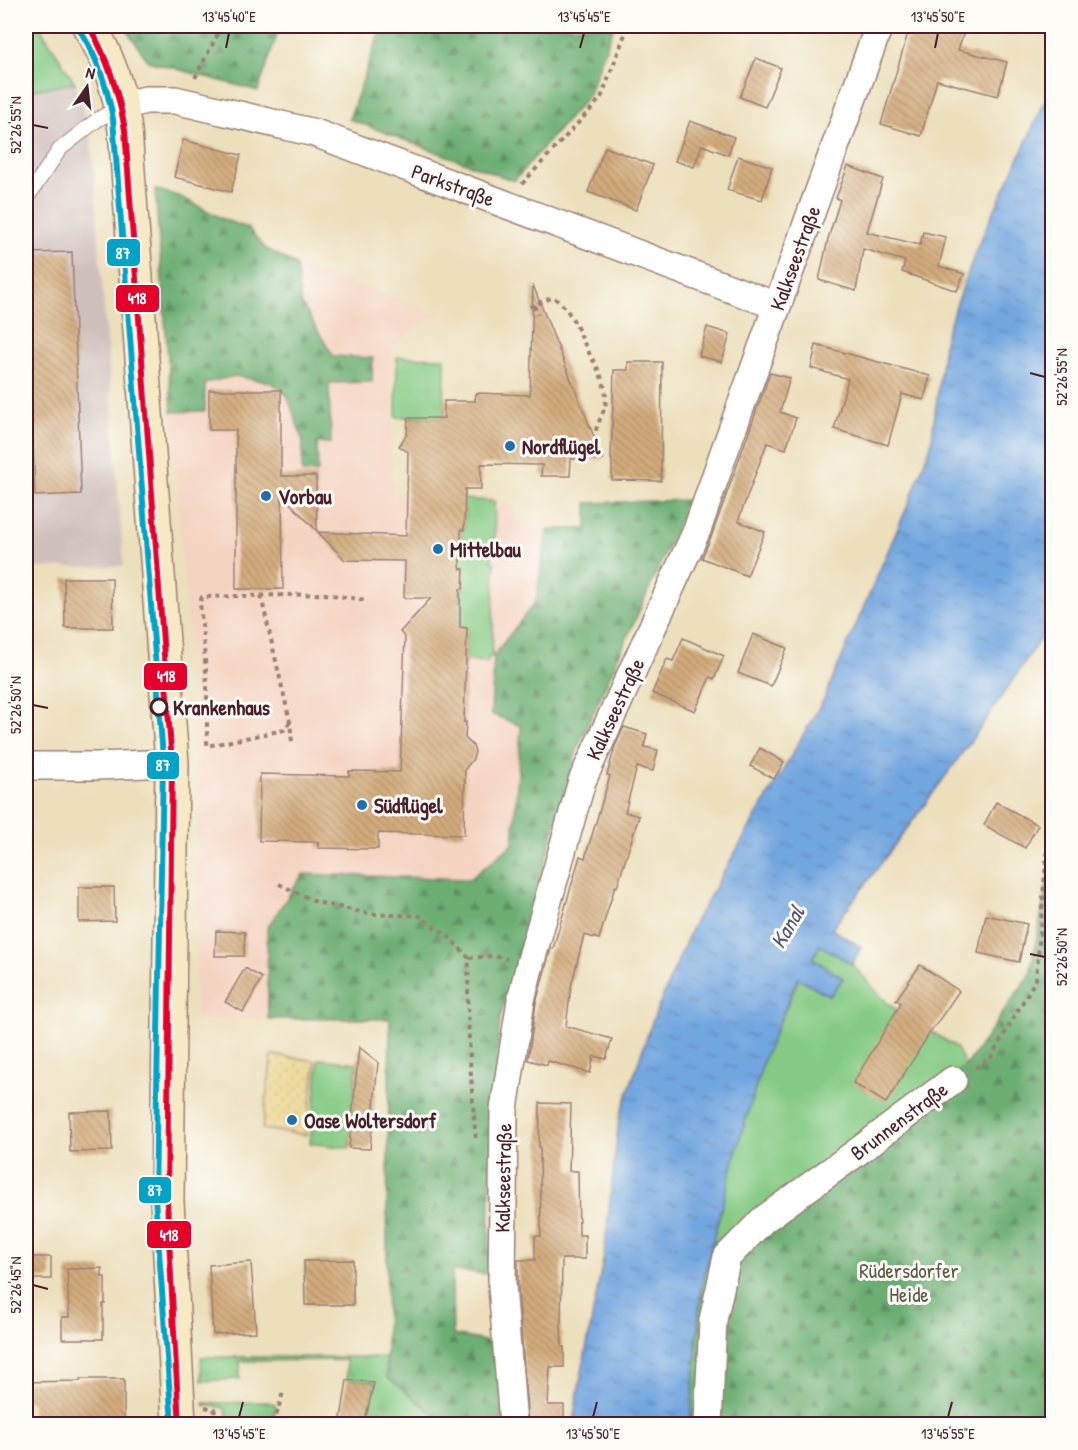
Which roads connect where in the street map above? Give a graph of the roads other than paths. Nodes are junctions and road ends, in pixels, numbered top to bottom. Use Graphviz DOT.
graph roads {
  1 [pos="89,26"];
  2 [pos="879,26"];
  3 [pos="121,106"];
  4 [pos="26,200"];
  5 [pos="777,306"];
  6 [pos="172,763"];
  7 [pos="26,766"];
  8 [pos="953,1080"];
  9 [pos="190,1416"];
  10 [pos="513,1425"];
  11 [pos="708,1425"];
  1 -- 3 [label="street"];
  2 -- 5 [label="street, Kalkseestraße"];
  3 -- 4 [label="lane"];
  3 -- 5 [label="street, Parkstraße"];
  3 -- 6 [label="street"];
  5 -- 10 [label="street, Kalkseestraße"];
  6 -- 7 [label="street"];
  6 -- 9 [label="street"];
  8 -- 11 [label="street, Brunnenstraße"];
}
